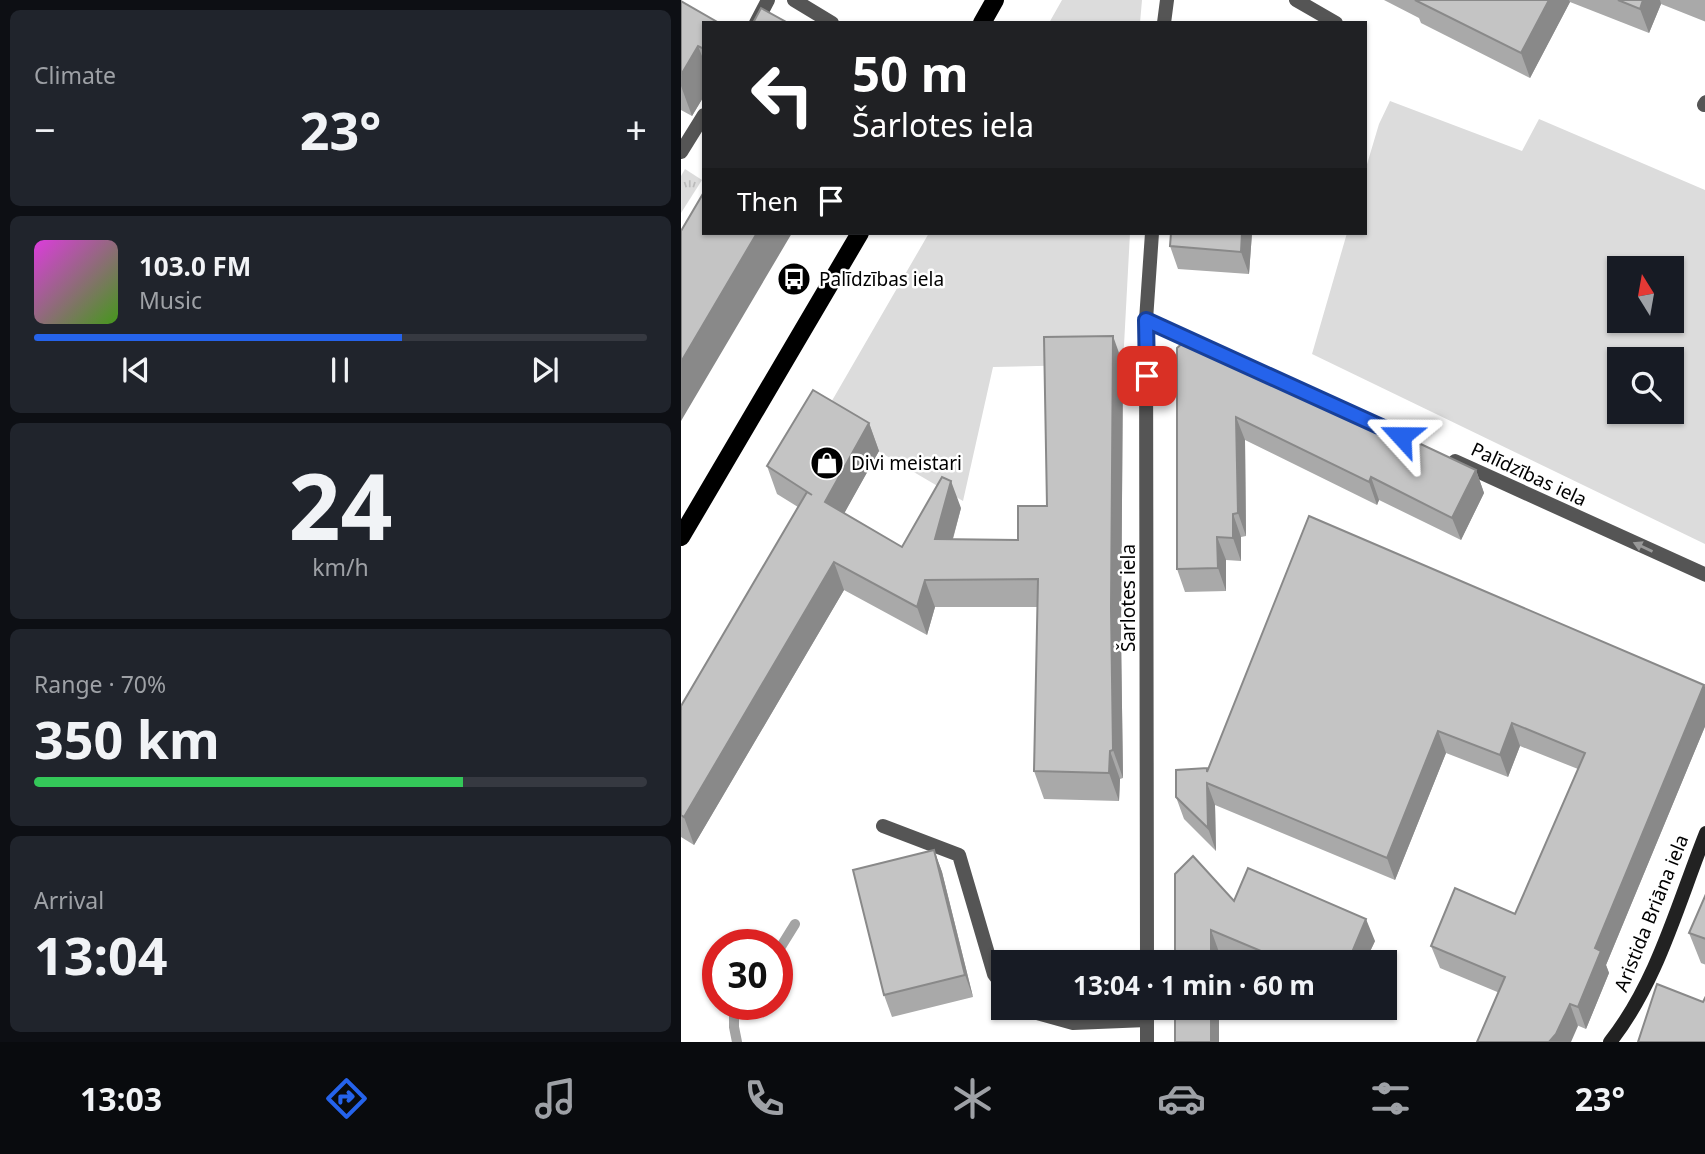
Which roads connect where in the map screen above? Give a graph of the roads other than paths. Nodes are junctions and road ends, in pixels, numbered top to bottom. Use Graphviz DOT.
graph roads {
  1 [pos="768,0"];
  2 [pos="794,0"];
  3 [pos="995,0"];
  4 [pos="1167,0"];
  5 [pos="1296,0"];
  6 [pos="757,21"];
  7 [pos="829,21"];
  8 [pos="983,21"];
  9 [pos="1165,21"];
  10 [pos="1333,21"];
  11 [pos="702,119"];
  12 [pos="681,152"];
  13 [pos="860,235"];
  14 [pos="1152,235"];
  15 [pos="1146,320"];
  16 [pos="1217,352"];
  17 [pos="1439,453"];
  18 [pos="681,537"];
  19 [pos="1705,575"];
  20 [pos="883,826"];
  21 [pos="1705,833"];
  22 [pos="1147,950"];
  23 [pos="991,964"];
  24 [pos="1062,1020"];
  25 [pos="1098,1020"];
  26 [pos="1147,1020"];
  27 [pos="1148,1042"];
  28 [pos="1610,1042"];
  1 -- 6 [label="street"];
  2 -- 7 [label="street"];
  3 -- 8 [label="main road"];
  4 -- 9 [label="street"];
  5 -- 10 [label="street"];
  11 -- 12 [label="street"];
  13 -- 18 [label="main road"];
  14 -- 15 [label="street, Šarlotes iela"];
  15 -- 16 [label="street"];
  15 -- 22 [label="street, Šarlotes iela"];
  19 -- 17 [label="street, Palīdzības iela, one-way"];
  20 -- 23 [label="street"];
  21 -- 28 [label="street, Aristida Briāna iela"];
  24 -- 25 [label="street"];
  26 -- 27 [label="street"];
}
